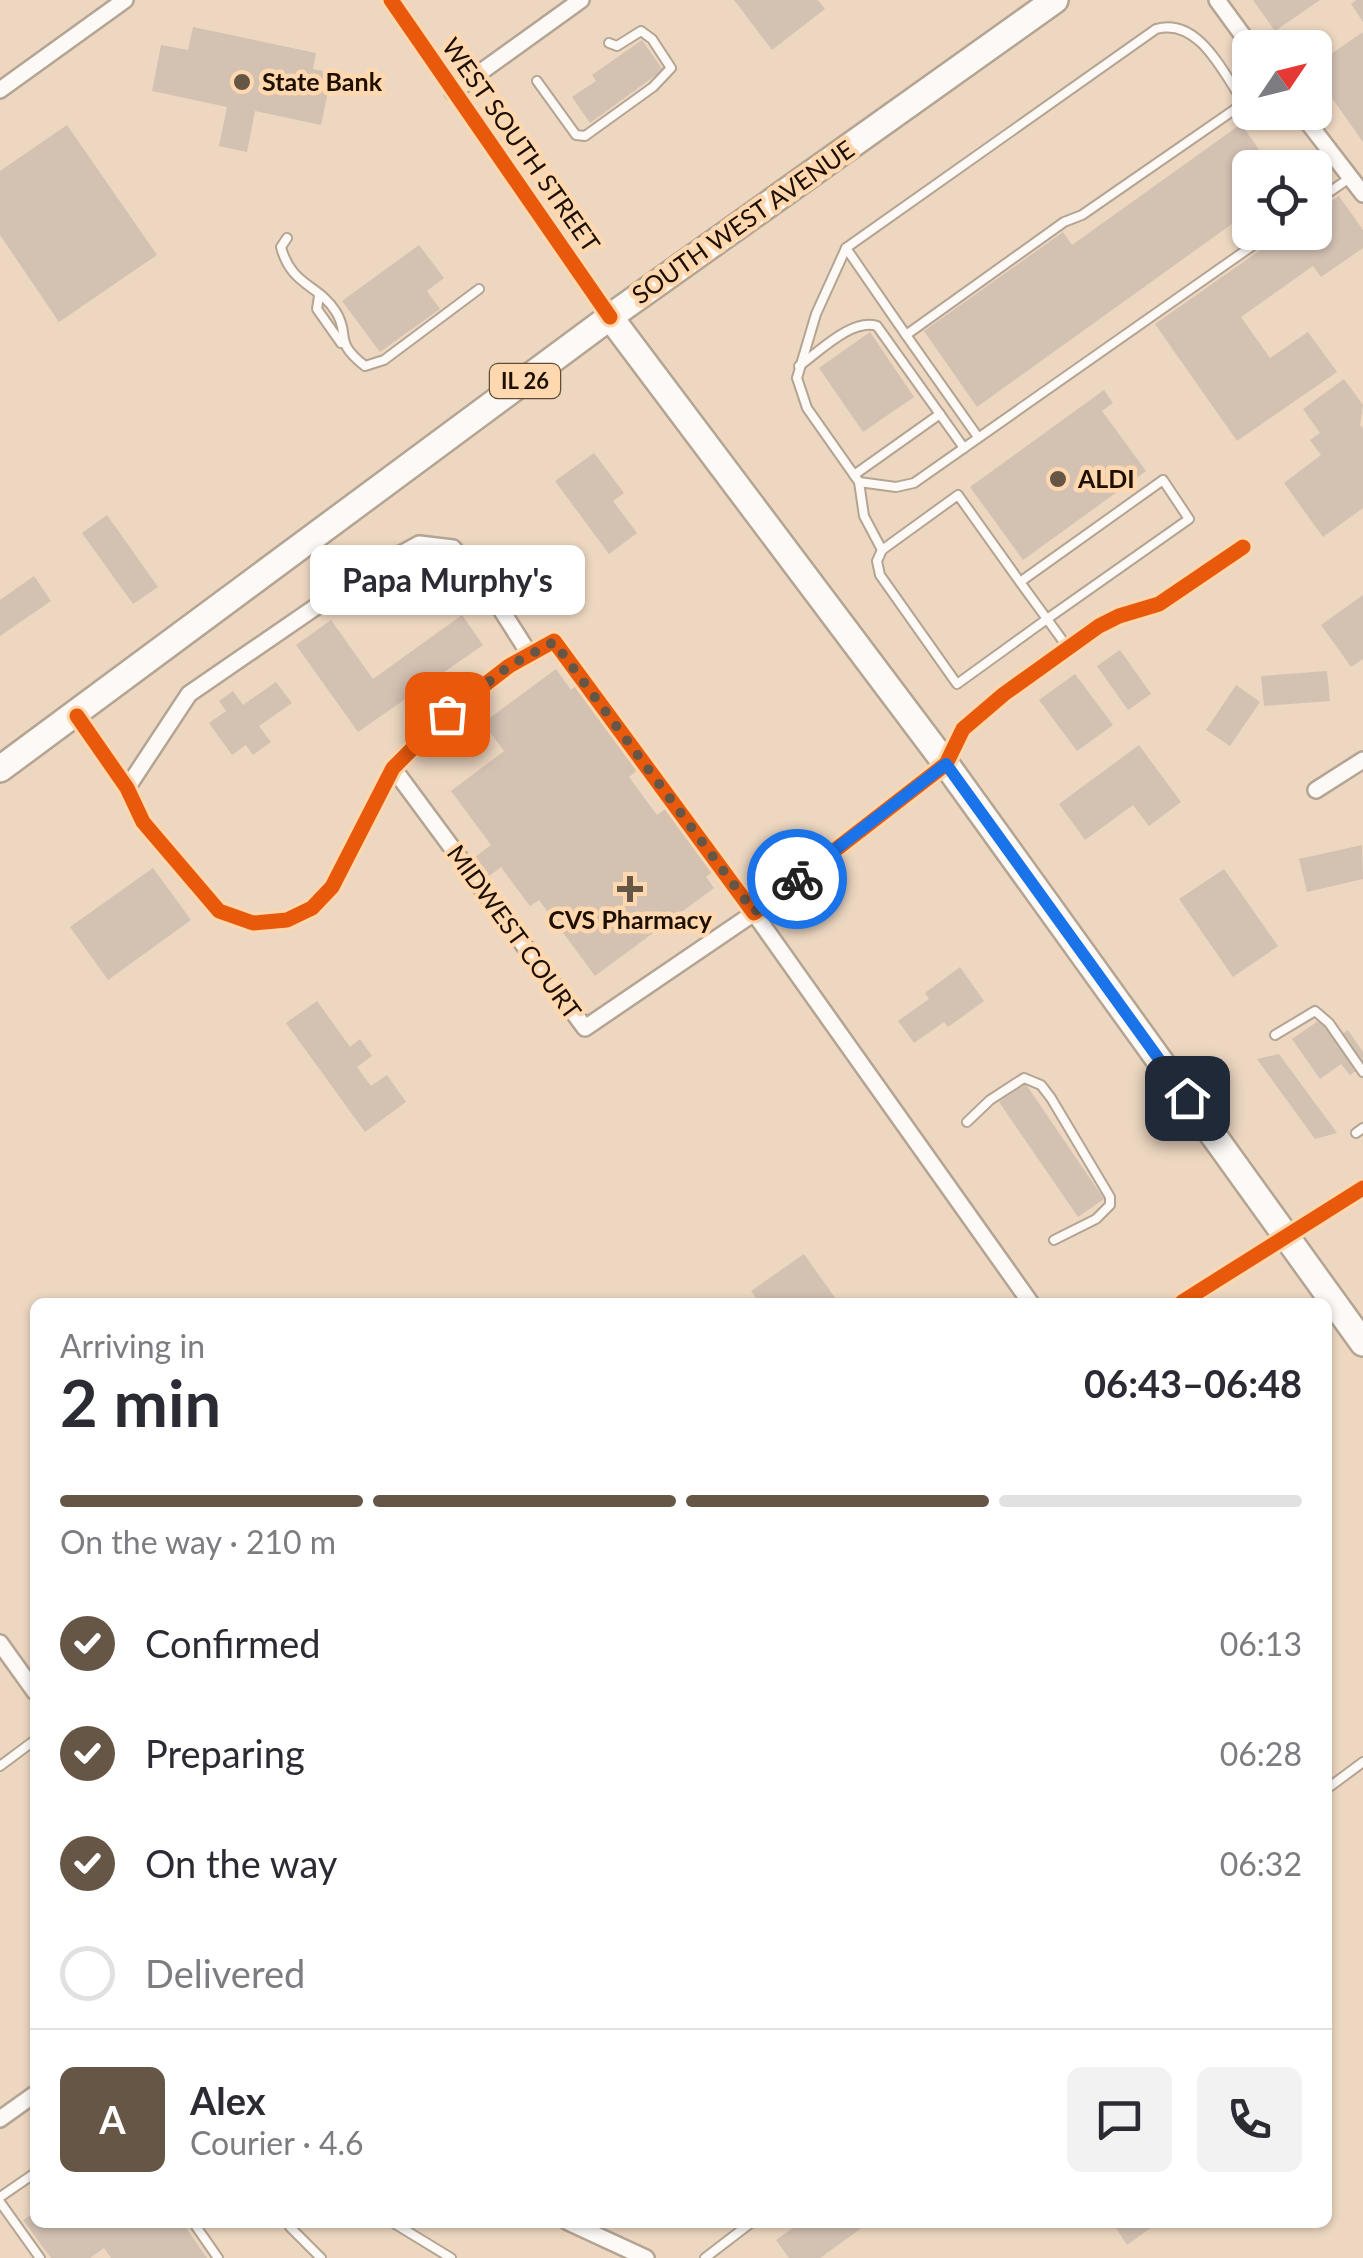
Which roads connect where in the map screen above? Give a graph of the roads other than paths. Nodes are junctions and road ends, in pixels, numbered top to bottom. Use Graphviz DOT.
graph roads {
  1 [pos="126,0"];
  2 [pos="391,0"];
  3 [pos="581,0"];
  4 [pos="1055,0"];
  5 [pos="1218,0"];
  6 [pos="1239,30"];
  7 [pos="609,43"];
  8 [pos="537,81"];
  9 [pos="1232,82"];
  10 [pos="0,90"];
  11 [pos="453,92"];
  12 [pos="1232,111"];
  13 [pos="1314,130"];
  14 [pos="1351,177"];
  15 [pos="1332,190"];
  16 [pos="1363,194"];
  17 [pos="288,238"];
  18 [pos="846,248"];
  19 [pos="1246,250"];
  20 [pos="479,290"];
  21 [pos="319,296"];
  22 [pos="610,318"];
  23 [pos="906,335"];
  24 [pos="344,346"];
  25 [pos="798,366"];
  26 [pos="940,414"];
  27 [pos="978,437"];
  28 [pos="964,448"];
  29 [pos="856,478"];
  30 [pos="1243,547"];
  31 [pos="882,550"];
  32 [pos="1020,582"];
  33 [pos="1047,619"];
  34 [pos="1068,648"];
  35 [pos="530,655"];
  36 [pos="77,716"];
  37 [pos="1363,760"];
  38 [pos="946,764"];
  39 [pos="393,768"];
  40 [pos="0,770"];
  41 [pos="127,788"];
  42 [pos="1316,790"];
  43 [pos="754,912"];
  44 [pos="1275,1036"];
  45 [pos="1363,1072"];
  46 [pos="966,1122"];
  47 [pos="1363,1188"];
  48 [pos="1287,1236"];
  49 [pos="1054,1240"];
  50 [pos="1027,1298"];
  51 [pos="1188,1298"];
  52 [pos="1331,1298"];
  53 [pos="1332,1299"];
  54 [pos="1363,1343"];
  55 [pos="0,1643"];
  56 [pos="30,1685"];
  57 [pos="30,1744"];
  58 [pos="1363,1762"];
  59 [pos="0,1766"];
  60 [pos="1332,1785"];
  61 [pos="30,2098"];
  62 [pos="0,2119"];
  63 [pos="30,2176"];
  64 [pos="0,2200"];
  65 [pos="197,2228"];
  66 [pos="294,2228"];
  67 [pos="402,2228"];
  68 [pos="581,2228"];
  69 [pos="744,2228"];
  70 [pos="40,2258"];
  71 [pos="218,2258"];
  72 [pos="321,2258"];
  73 [pos="451,2258"];
  74 [pos="646,2258"];
  75 [pos="705,2258"];
  1 -- 10 [label="street"];
  2 -- 11 [label="street, WEST SOUTH STREET"];
  3 -- 11 [label="street"];
  4 -- 22 [label="main road, SOUTH WEST AVENUE / IL 26"];
  5 -- 6 [label="street"];
  7 -- 8 [label="lane"];
  9 -- 18 [label="lane"];
  11 -- 22 [label="street, WEST SOUTH STREET"];
  12 -- 23 [label="lane"];
  13 -- 14 [label="street"];
  14 -- 15 [label="lane"];
  14 -- 16 [label="street"];
  17 -- 21 [label="lane"];
  18 -- 23 [label="lane"];
  18 -- 25 [label="lane"];
  19 -- 27 [label="lane"];
  20 -- 24 [label="lane"];
  21 -- 24 [label="lane"];
  21 -- 24 [label="lane"];
  22 -- 36 [label="main road, SOUTH WEST AVENUE / IL 26"];
  22 -- 38 [label="main road, WEST SOUTH STREET"];
  23 -- 27 [label="lane"];
  25 -- 26 [label="lane"];
  25 -- 29 [label="lane"];
  26 -- 28 [label="lane"];
  26 -- 29 [label="lane"];
  27 -- 28 [label="lane"];
  28 -- 29 [label="lane"];
  29 -- 31 [label="lane"];
  30 -- 34 [label="street"];
  31 -- 32 [label="lane"];
  31 -- 33 [label="lane"];
  32 -- 33 [label="lane"];
  32 -- 33 [label="lane"];
  33 -- 34 [label="lane"];
  34 -- 38 [label="street"];
  35 -- 39 [label="street"];
  35 -- 41 [label="street"];
  35 -- 43 [label="street"];
  36 -- 40 [label="main road, SOUTH WEST AVENUE / IL 26"];
  36 -- 41 [label="street"];
  37 -- 42 [label="street"];
  38 -- 43 [label="street, MIDWEST COURT"];
  38 -- 48 [label="main road, WEST SOUTH STREET"];
  39 -- 41 [label="street"];
  39 -- 43 [label="street, MIDWEST COURT"];
  43 -- 50 [label="street"];
  44 -- 45 [label="lane"];
  46 -- 49 [label="lane"];
  47 -- 48 [label="street"];
  48 -- 51 [label="street"];
  48 -- 52 [label="main road, WEST SOUTH STREET"];
  53 -- 54 [label="main road, WEST SOUTH STREET"];
  55 -- 56 [label="street"];
  57 -- 59 [label="lane"];
  58 -- 60 [label="lane"];
  61 -- 62 [label="street"];
  63 -- 64 [label="lane"];
  64 -- 70 [label="lane"];
  65 -- 71 [label="lane"];
  66 -- 72 [label="lane"];
  67 -- 73 [label="lane"];
  68 -- 74 [label="street"];
  69 -- 75 [label="lane"];
}
